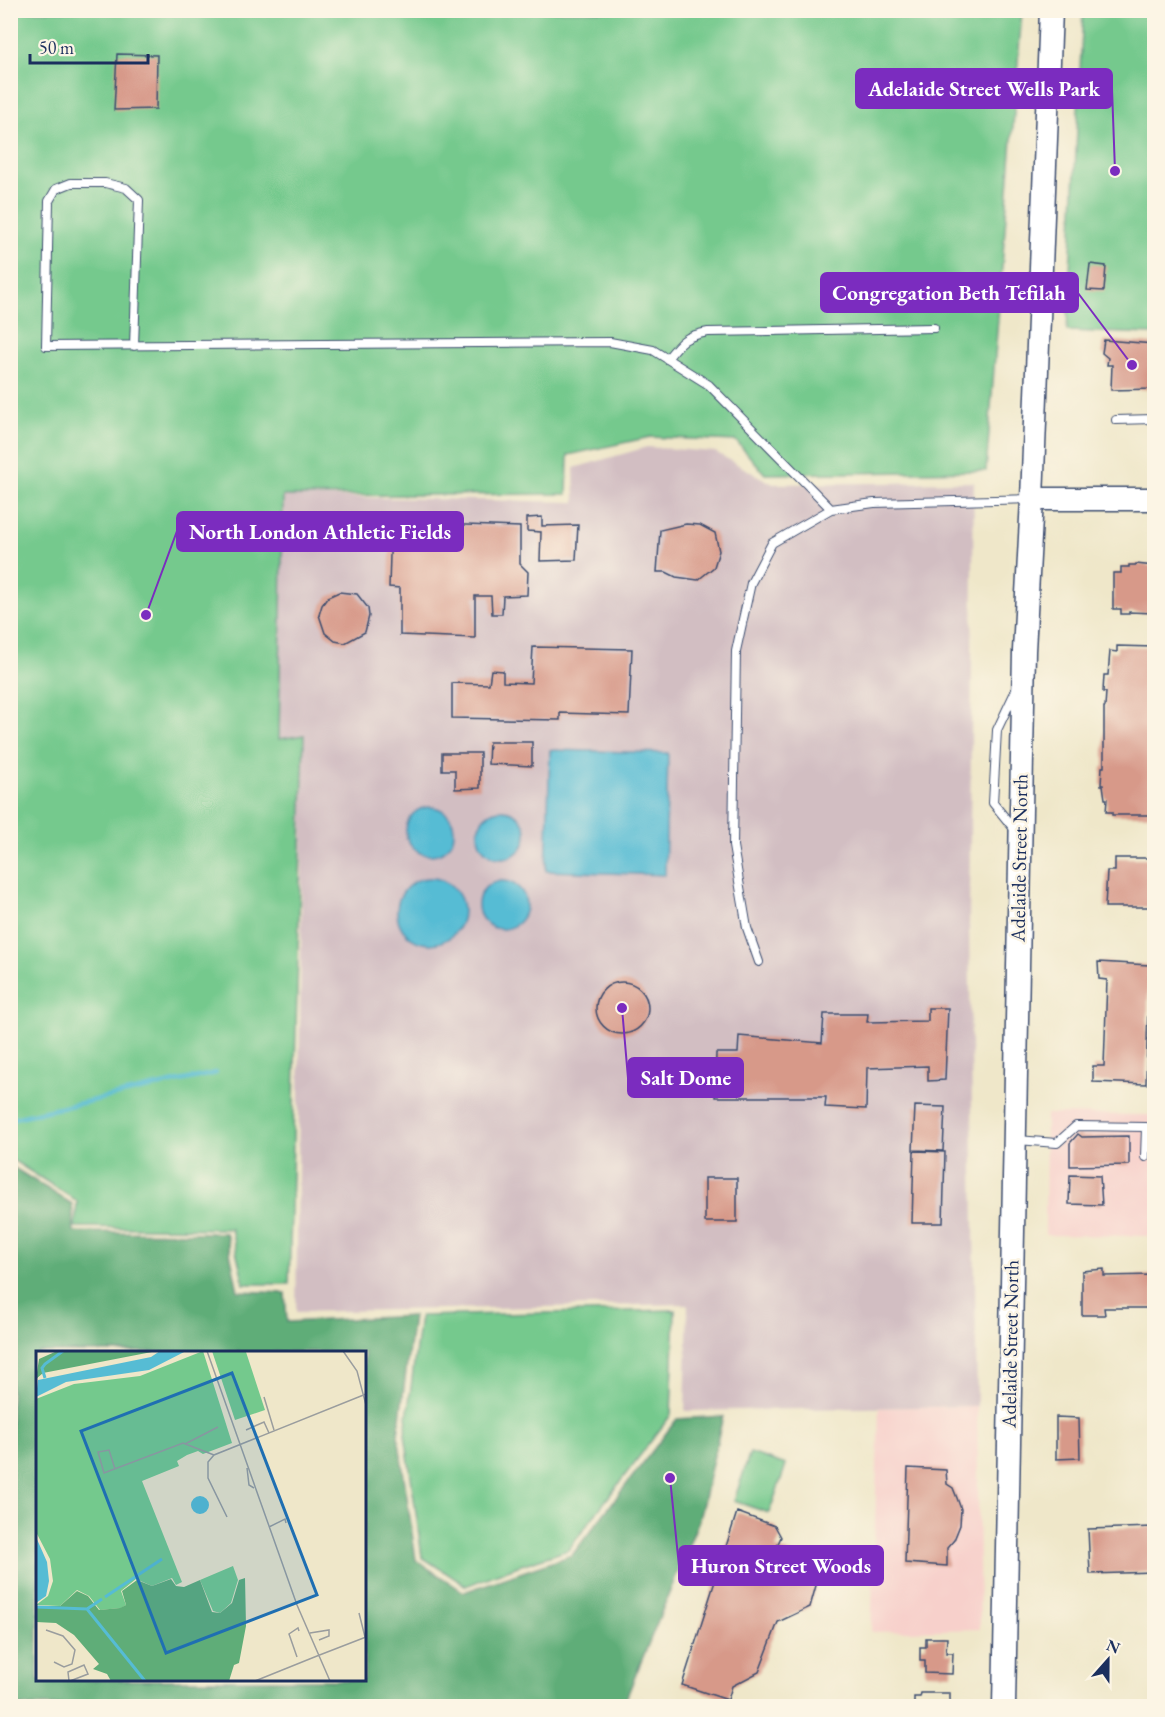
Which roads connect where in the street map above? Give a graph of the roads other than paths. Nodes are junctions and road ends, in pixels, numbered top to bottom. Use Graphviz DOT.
graph roads {
  1 [pos="1051,10"];
  2 [pos="934,328"];
  3 [pos="134,346"];
  4 [pos="667,359"];
  5 [pos="1155,419"];
  6 [pos="1116,420"];
  7 [pos="1032,499"];
  8 [pos="1155,499"];
  9 [pos="831,509"];
  10 [pos="759,962"];
  11 [pos="1014,1140"];
  12 [pos="1145,1157"];
  13 [pos="1004,1707"];
  1 -- 7 [label="main road, Adelaide Street North"];
  2 -- 4 [label="lane"];
  3 -- 3 [label="lane"];
  3 -- 4 [label="lane"];
  4 -- 9 [label="lane"];
  5 -- 6 [label="lane"];
  7 -- 8 [label="main road"];
  7 -- 9 [label="lane"];
  7 -- 11 [label="main road, Adelaide Street North"];
  9 -- 10 [label="lane"];
  11 -- 12 [label="lane"];
  11 -- 13 [label="main road, Adelaide Street North"];
}
